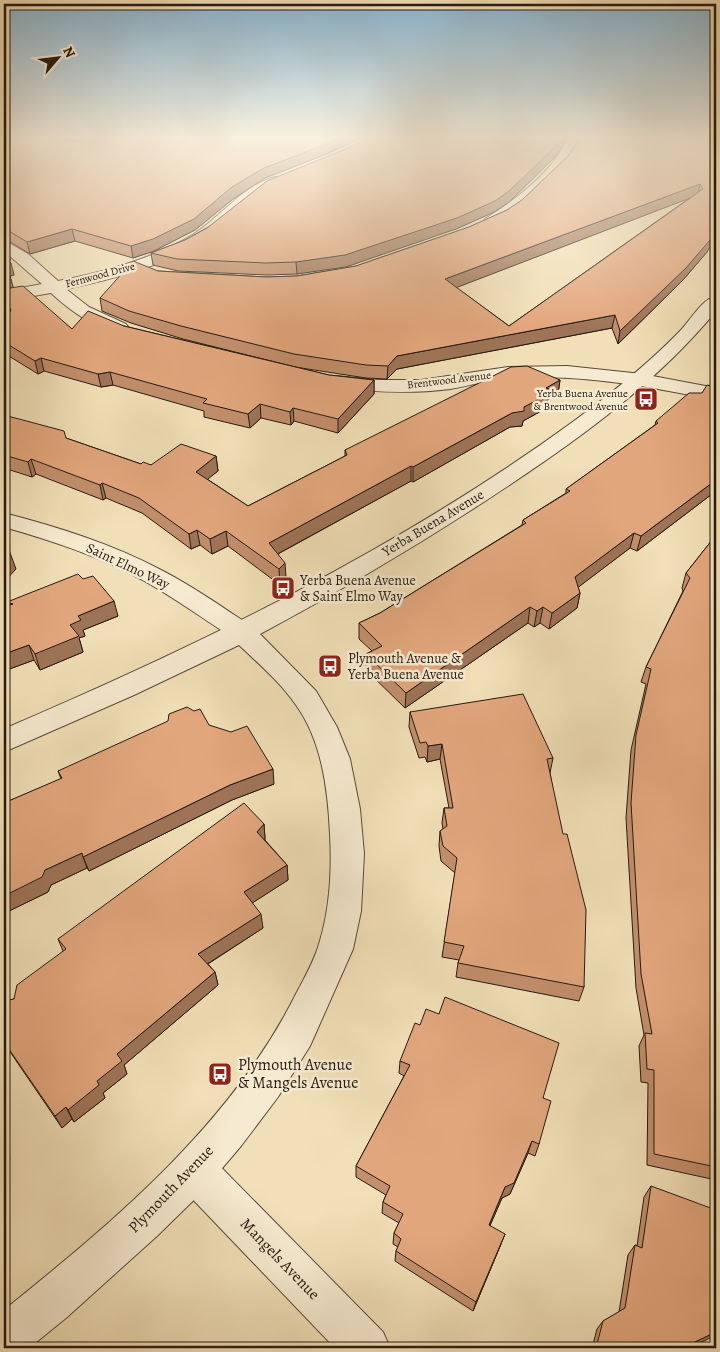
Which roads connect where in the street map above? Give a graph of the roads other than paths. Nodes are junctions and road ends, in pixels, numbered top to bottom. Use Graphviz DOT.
graph roads {
  1 [pos="243,201"];
  2 [pos="520,201"];
  3 [pos="476,228"];
  4 [pos="4,245"];
  5 [pos="135,266"];
  6 [pos="153,274"];
  7 [pos="55,287"];
  8 [pos="4,296"];
  9 [pos="716,301"];
  10 [pos="134,332"];
  11 [pos="639,379"];
  12 [pos="322,380"];
  13 [pos="716,394"];
  14 [pos="4,520"];
  15 [pos="242,632"];
  16 [pos="4,741"];
  17 [pos="194,1170"];
  18 [pos="4,1339"];
  19 [pos="367,1348"];
  1 -- 5 [label="street, Fernwood Drive"];
  2 -- 3 [label="street"];
  4 -- 7 [label="street"];
  5 -- 6 [label="street"];
  5 -- 7 [label="street, Fernwood Drive"];
  7 -- 8 [label="street, Fernwood Drive"];
  7 -- 10 [label="street"];
  9 -- 11 [label="street, Yerba Buena Avenue"];
  11 -- 12 [label="street, Brentwood Avenue"];
  11 -- 13 [label="street, Brentwood Avenue"];
  11 -- 15 [label="street, Yerba Buena Avenue"];
  14 -- 15 [label="street, Saint Elmo Way"];
  15 -- 16 [label="street, Yerba Buena Avenue"];
  15 -- 17 [label="street, Plymouth Avenue"];
  17 -- 18 [label="street, Plymouth Avenue"];
  17 -- 19 [label="street, Mangels Avenue"];
}
